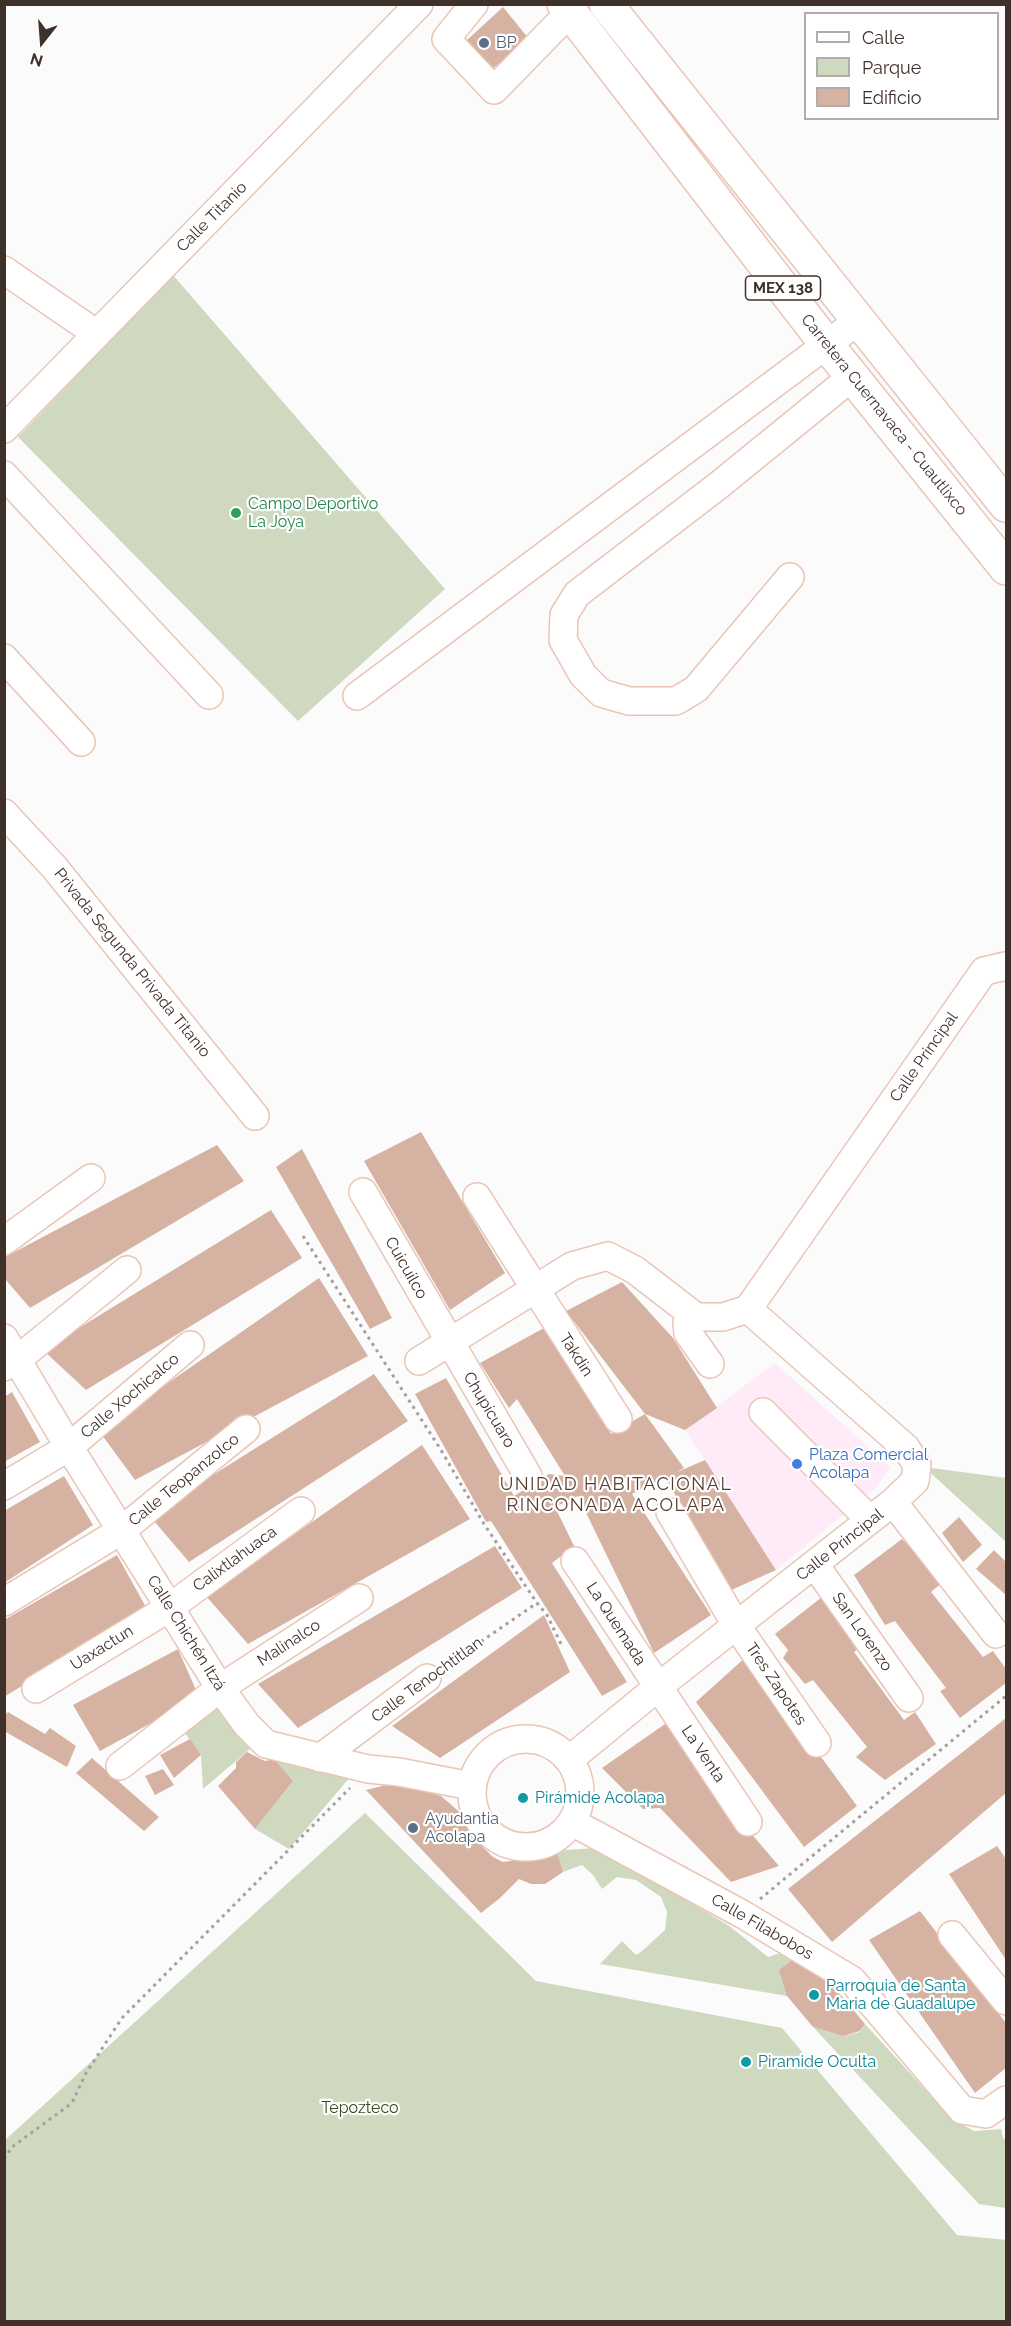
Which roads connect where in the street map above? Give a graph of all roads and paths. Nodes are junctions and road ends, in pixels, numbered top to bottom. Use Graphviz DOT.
graph roads {
  1 [pos="418,4"];
  2 [pos="474,4"];
  3 [pos="606,4"];
  4 [pos="567,8"];
  5 [pos="4,270"];
  6 [pos="858,321"];
  7 [pos="97,334"];
  8 [pos="827,345"];
  9 [pos="853,376"];
  10 [pos="4,429"];
  11 [pos="4,475"];
  12 [pos="1006,506"];
  13 [pos="1006,568"];
  14 [pos="790,577"];
  15 [pos="4,658"];
  16 [pos="209,695"];
  17 [pos="357,696"];
  18 [pos="81,742"];
  19 [pos="4,813"];
  20 [pos="1006,966"];
  21 [pos="255,1116"];
  22 [pos="91,1178"];
  23 [pos="363,1192"];
  24 [pos="477,1197"];
  25 [pos="303,1236"];
  26 [pos="4,1241"];
  27 [pos="127,1270"];
  28 [pos="534,1290"];
  29 [pos="748,1309"];
  30 [pos="696,1317"];
  31 [pos="449,1344"];
  32 [pos="190,1345"];
  33 [pos="9,1355"];
  34 [pos="419,1361"];
  35 [pos="710,1364"];
  36 [pos="763,1412"];
  37 [pos="618,1419"];
  38 [pos="246,1429"];
  39 [pos="69,1447"];
  40 [pos="528,1476"];
  41 [pos="4,1486"];
  42 [pos="893,1502"];
  43 [pos="301,1511"];
  44 [pos="670,1512"];
  45 [pos="870,1520"];
  46 [pos="122,1530"];
  47 [pos="575,1561"];
  48 [pos="815,1565"];
  49 [pos="359,1598"];
  50 [pos="4,1602"];
  51 [pos="537,1603"];
  52 [pos="169,1608"];
  53 [pos="736,1625"];
  54 [pos="996,1634"];
  55 [pos="561,1644"];
  56 [pos="427,1678"];
  57 [pos="658,1687"];
  58 [pos="220,1688"];
  59 [pos="36,1689"];
  60 [pos="1006,1696"];
  61 [pos="909,1698"];
  62 [pos="817,1743"];
  63 [pos="320,1758"];
  64 [pos="569,1760"];
  65 [pos="120,1766"];
  66 [pos="368,1769"];
  67 [pos="471,1786"];
  68 [pos="572,1822"];
  69 [pos="747,1822"];
  70 [pos="742,1914"];
  71 [pos="952,1935"];
  72 [pos="1006,2001"];
  73 [pos="1006,2100"];
  74 [pos="4,2159"];
  1 -- 7 [label="street, Calle Titanio"];
  2 -- 4 [label="street"];
  3 -- 6 [label="main road, MEX 138"];
  4 -- 8 [label="main road, Carretera Cuernavaca - Cuautlixco / MEX 138"];
  5 -- 7 [label="street"];
  6 -- 8 [label="street"];
  6 -- 12 [label="main road, MEX 138"];
  7 -- 10 [label="street, Calle Titanio"];
  8 -- 9 [label="main road, Carretera Cuernavaca - Cuautlixco / MEX 138"];
  8 -- 17 [label="street"];
  9 -- 13 [label="main road, Carretera Cuernavaca - Cuautlixco / MEX 138"];
  9 -- 14 [label="street"];
  11 -- 16 [label="street"];
  15 -- 18 [label="street"];
  19 -- 21 [label="street, Privada Segunda Privada Titanio"];
  20 -- 29 [label="street, Calle Principal"];
  22 -- 26 [label="street"];
  23 -- 31 [label="street, Cuicuilco"];
  24 -- 28 [label="street, Takdin"];
  25 -- 51 [label="path"];
  27 -- 33 [label="street"];
  28 -- 30 [label="street"];
  28 -- 31 [label="street"];
  28 -- 37 [label="street, Takdin"];
  29 -- 30 [label="street"];
  29 -- 42 [label="street, Calle Principal"];
  30 -- 35 [label="street"];
  31 -- 34 [label="street"];
  31 -- 40 [label="street, Chupícuaro"];
  32 -- 39 [label="street, Calle Xochicalco"];
  33 -- 39 [label="street, Calle Chichén Itzá"];
  36 -- 45 [label="street"];
  38 -- 46 [label="street, Calle Teopanzolco"];
  39 -- 41 [label="street, Calle Xochicalco"];
  39 -- 46 [label="street, Calle Chichén Itzá"];
  42 -- 45 [label="street, Calle Principal"];
  42 -- 54 [label="street"];
  43 -- 52 [label="street, Calixtlahuaca"];
  44 -- 53 [label="street, Tres Zapotes"];
  45 -- 48 [label="street, Calle Principal"];
  46 -- 50 [label="street, Calle Teopanzolco"];
  46 -- 52 [label="street, Calle Chichén Itzá"];
  47 -- 57 [label="street, La Quemada"];
  48 -- 53 [label="street, Calle Principal"];
  48 -- 61 [label="street, San Lorenzo"];
  49 -- 58 [label="street, Malinalco"];
  51 -- 55 [label="path"];
  51 -- 56 [label="path, Calle Tenochtitlan"];
  52 -- 58 [label="street, Calle Chichén Itzá"];
  52 -- 59 [label="street, Uaxactun"];
  53 -- 57 [label="street, Calle Principal"];
  53 -- 62 [label="street, Tres Zapotes"];
  56 -- 63 [label="street, Calle Tenochtitlan"];
  57 -- 64 [label="street, Calle Principal"];
  57 -- 69 [label="street, La Venta"];
  58 -- 63 [label="street, Calle Chichén Itzá"];
  58 -- 65 [label="street, Malinalco"];
  60 -- 70 [label="path"];
  63 -- 66 [label="street, Calle Chichén Itzá"];
  64 -- 67 [label="street"];
  64 -- 68 [label="street"];
  66 -- 67 [label="street, Calle Chichén Itzá"];
  66 -- 74 [label="path"];
  67 -- 68 [label="street"];
  68 -- 70 [label="street, Calle Filabobos"];
  70 -- 73 [label="street, Calle Filabobos"];
  71 -- 72 [label="street"];
}
